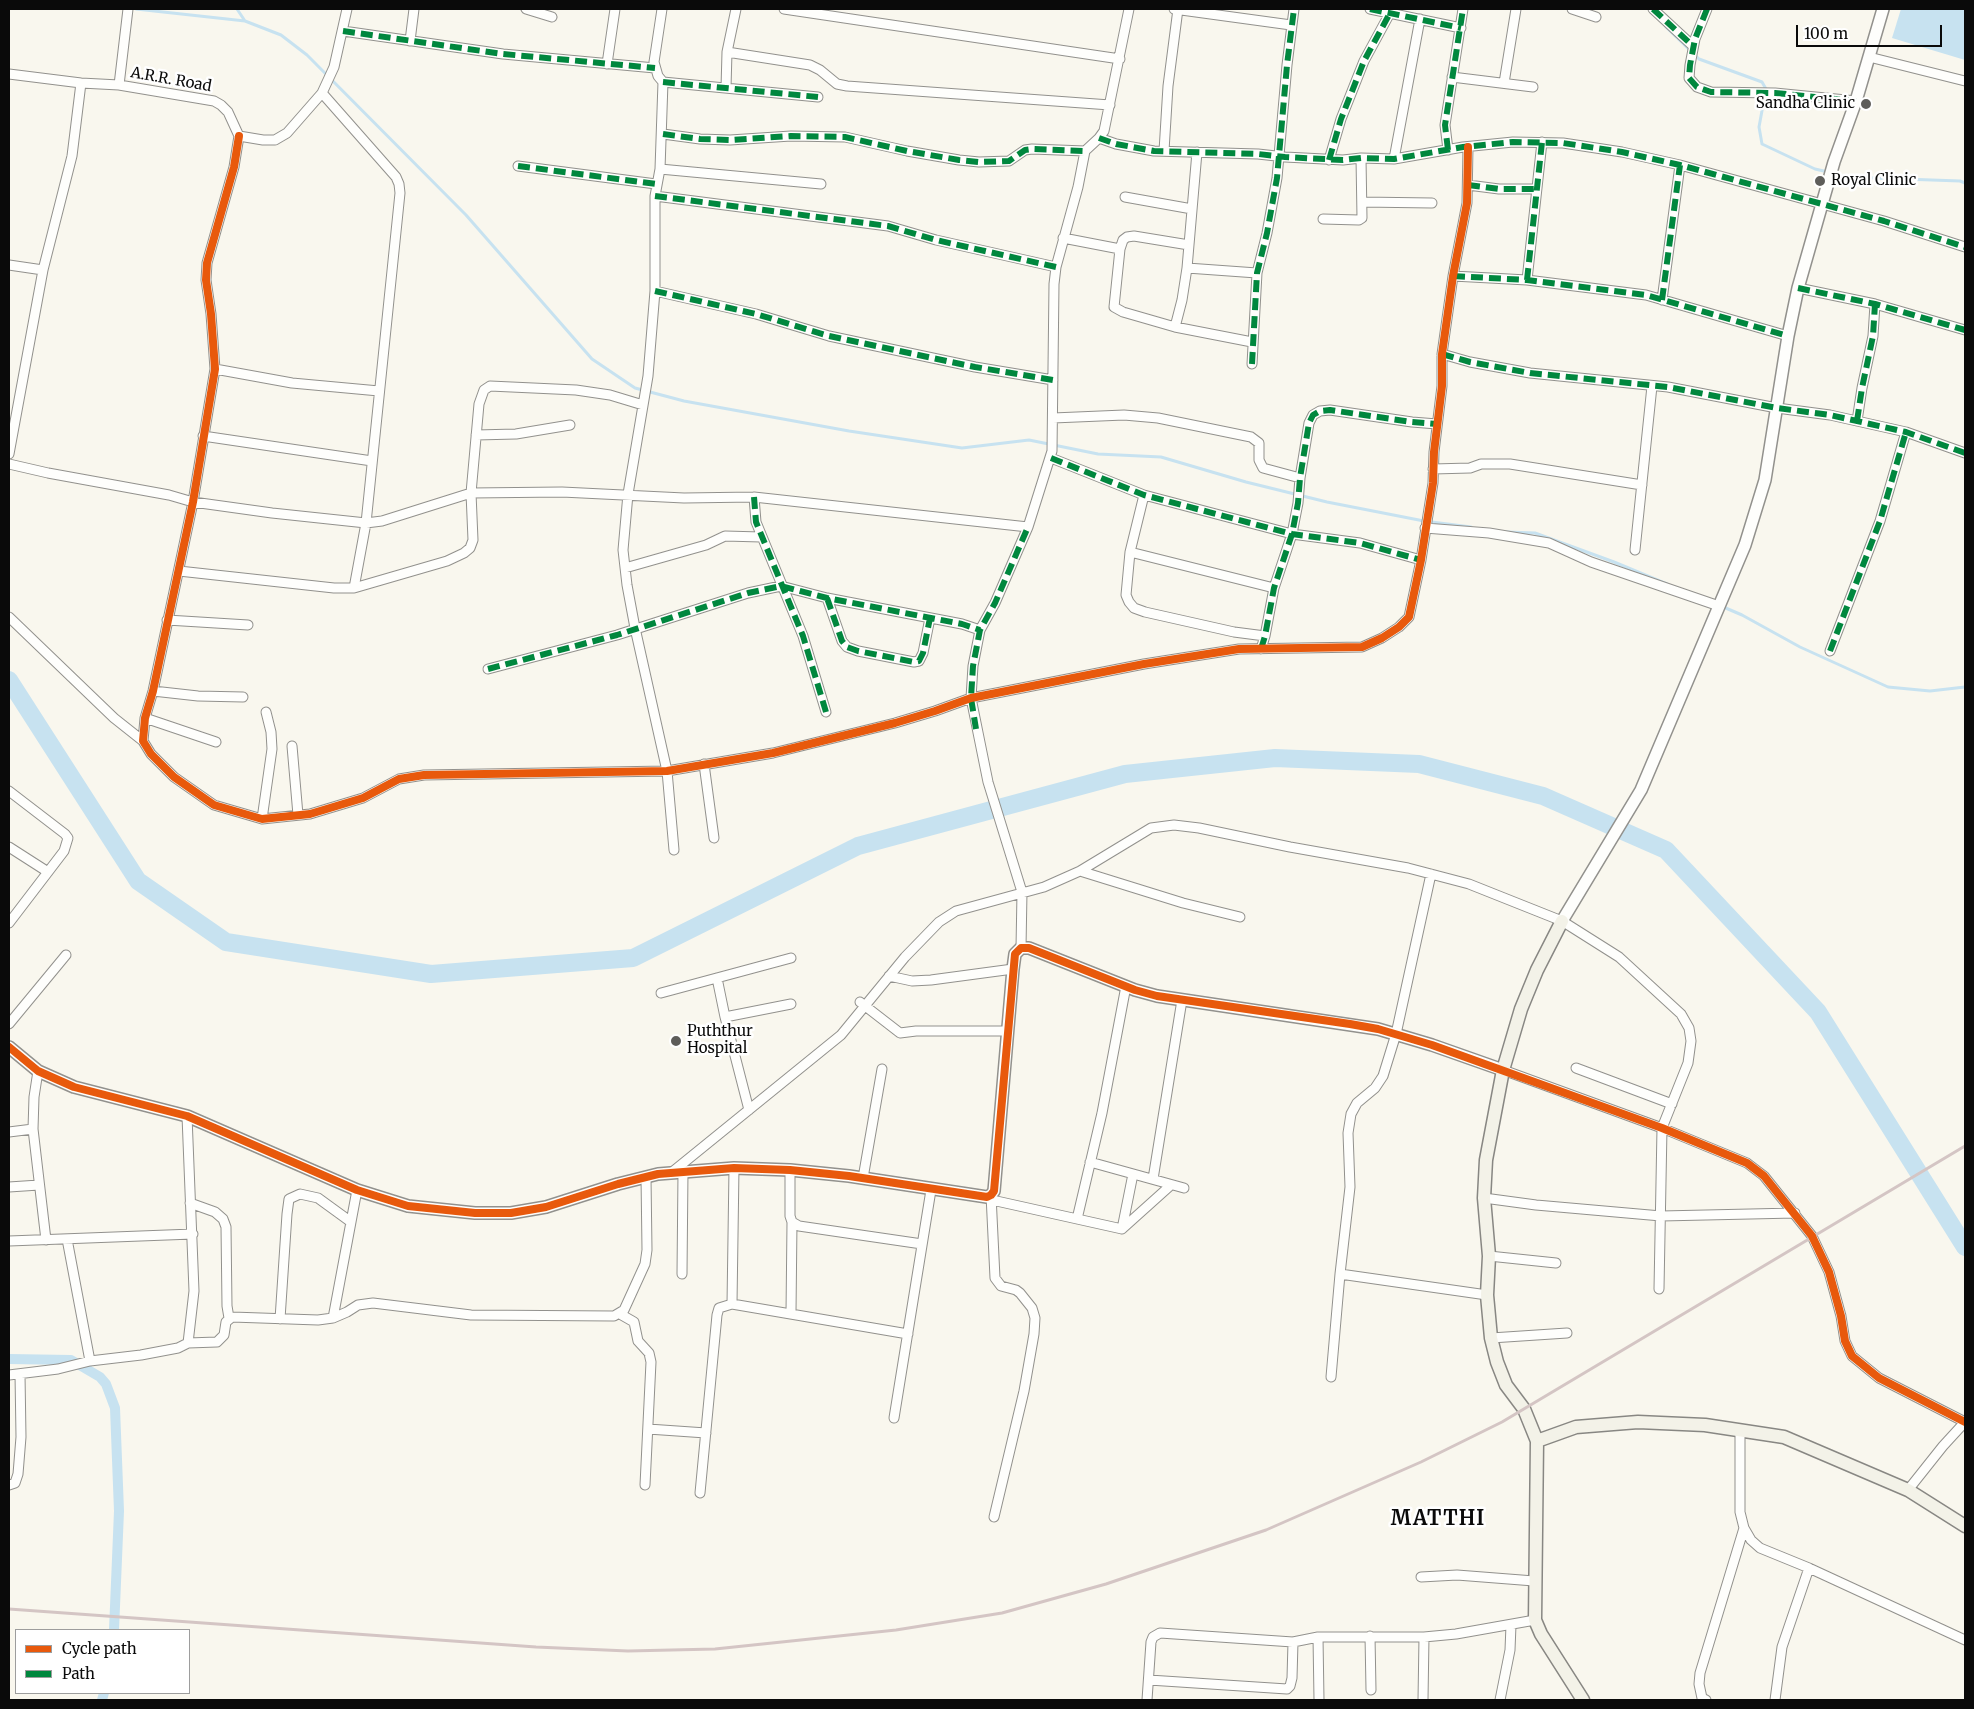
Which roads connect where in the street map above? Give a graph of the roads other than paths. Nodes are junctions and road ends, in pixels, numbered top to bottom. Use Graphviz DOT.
graph roads {
  1 [pos="346,9"];
  2 [pos="414,9"];
  3 [pos="526,9"];
  4 [pos="615,9"];
  5 [pos="662,9"];
  6 [pos="736,9"];
  7 [pos="784,9"];
  8 [pos="1129,9"];
  9 [pos="1174,9"];
  10 [pos="1178,9"];
  11 [pos="1294,9"];
  12 [pos="1370,9"];
  13 [pos="1463,9"];
  14 [pos="1516,9"];
  15 [pos="1572,9"];
  16 [pos="1653,9"];
  17 [pos="1707,9"];
  18 [pos="1883,9"];
  19 [pos="127,12"];
  20 [pos="1390,13"];
  21 [pos="552,17"];
  22 [pos="1596,17"];
  23 [pos="1420,19"];
  24 [pos="1292,25"];
  25 [pos="1461,28"];
  26 [pos="343,31"];
  27 [pos="410,41"];
  28 [pos="1694,42"];
  29 [pos="727,52"];
  30 [pos="1869,57"];
  31 [pos="1120,59"];
  32 [pos="607,64"];
  33 [pos="655,68"];
  34 [pos="9,74"];
  35 [pos="1452,77"];
  36 [pos="1965,81"];
  37 [pos="663,82"];
  38 [pos="81,83"];
  39 [pos="1504,83"];
  40 [pos="119,85"];
  41 [pos="1533,87"];
  42 [pos="726,88"];
  43 [pos="324,90"];
  44 [pos="818,97"];
  45 [pos="1856,101"];
  46 [pos="1110,105"];
  47 [pos="663,134"];
  48 [pos="239,136"];
  49 [pos="1099,138"];
  50 [pos="1542,142"];
  51 [pos="1468,147"];
  52 [pos="1448,150"];
  53 [pos="1085,151"];
  54 [pos="1164,151"];
  55 [pos="1197,152"];
  56 [pos="1278,156"];
  57 [pos="1360,158"];
  58 [pos="1394,159"];
  59 [pos="1329,160"];
  60 [pos="1680,165"];
  61 [pos="518,166"];
  62 [pos="660,169"];
  63 [pos="656,184"];
  64 [pos="821,184"];
  65 [pos="1468,185"];
  66 [pos="1536,189"];
  67 [pos="655,196"];
  68 [pos="1125,198"];
  69 [pos="1362,202"];
  70 [pos="1432,203"];
  71 [pos="1822,204"];
  72 [pos="1192,210"];
  73 [pos="1323,218"];
  74 [pos="1064,238"];
  75 [pos="1189,245"];
  76 [pos="1965,247"];
  77 [pos="1120,249"];
  78 [pos="9,265"];
  79 [pos="1056,267"];
  80 [pos="1187,268"];
  81 [pos="43,270"];
  82 [pos="1256,273"];
  83 [pos="1453,276"];
  84 [pos="1527,280"];
  85 [pos="1798,288"];
  86 [pos="655,291"];
  87 [pos="1662,300"];
  88 [pos="1875,304"];
  89 [pos="1175,327"];
  90 [pos="1965,330"];
  91 [pos="1788,336"];
  92 [pos="1252,342"];
  93 [pos="1442,354"];
  94 [pos="1252,364"];
  95 [pos="214,369"];
  96 [pos="1053,380"];
  97 [pos="1652,386"];
  98 [pos="379,391"];
  99 [pos="644,402"];
  100 [pos="1777,408"];
  101 [pos="1857,421"];
  102 [pos="1053,422"];
  103 [pos="1438,424"];
  104 [pos="570,425"];
  105 [pos="1906,432"];
  106 [pos="476,435"];
  107 [pos="202,436"];
  108 [pos="1965,453"];
  109 [pos="9,454"];
  110 [pos="1052,454"];
  111 [pos="372,461"];
  112 [pos="9,464"];
  113 [pos="1433,469"];
  114 [pos="1300,481"];
  115 [pos="1642,485"];
  116 [pos="471,493"];
  117 [pos="628,494"];
  118 [pos="1144,495"];
  119 [pos="754,497"];
  120 [pos="193,502"];
  121 [pos="366,523"];
  122 [pos="1028,527"];
  123 [pos="1425,530"];
  124 [pos="1292,534"];
  125 [pos="761,537"];
  126 [pos="1635,550"];
  127 [pos="1130,552"];
  128 [pos="1421,560"];
  129 [pos="625,568"];
  130 [pos="179,571"];
  131 [pos="781,586"];
  132 [pos="354,588"];
  133 [pos="1274,588"];
  134 [pos="827,598"];
  135 [pos="1717,611"];
  136 [pos="9,617"];
  137 [pos="930,618"];
  138 [pos="167,620"];
  139 [pos="248,625"];
  140 [pos="635,628"];
  141 [pos="980,630"];
  142 [pos="1265,636"];
  143 [pos="1260,649"];
  144 [pos="1830,651"];
  145 [pos="488,669"];
  146 [pos="153,691"];
  147 [pos="244,697"];
  148 [pos="971,698"];
  149 [pos="266,712"];
  150 [pos="826,712"];
  151 [pos="144,718"];
  152 [pos="143,741"];
  153 [pos="216,742"];
  154 [pos="292,746"];
  155 [pos="704,764"];
  156 [pos="667,771"];
  157 [pos="9,790"];
  158 [pos="298,815"];
  159 [pos="262,819"];
  160 [pos="714,838"];
  161 [pos="9,847"];
  162 [pos="674,850"];
  163 [pos="1080,871"];
  164 [pos="48,872"];
  165 [pos="1431,874"];
  166 [pos="1022,892"];
  167 [pos="12,913"];
  168 [pos="1240,917"];
  169 [pos="1562,921"];
  170 [pos="9,923"];
  171 [pos="1021,948"];
  172 [pos="66,955"];
  173 [pos="791,958"];
  174 [pos="1014,969"];
  175 [pos="889,976"];
  176 [pos="717,978"];
  177 [pos="1126,986"];
  178 [pos="661,993"];
  179 [pos="1182,1000"];
  180 [pos="791,1004"];
  181 [pos="862,1004"];
  182 [pos="725,1017"];
  183 [pos="9,1024"];
  184 [pos="1008,1031"];
  185 [pos="1396,1034"];
  186 [pos="9,1047"];
  187 [pos="1576,1068"];
  188 [pos="882,1070"];
  189 [pos="1503,1070"];
  190 [pos="38,1071"];
  191 [pos="1672,1104"];
  192 [pos="749,1110"];
  193 [pos="187,1116"];
  194 [pos="1662,1128"];
  195 [pos="33,1129"];
  196 [pos="9,1132"];
  197 [pos="1090,1162"];
  198 [pos="734,1168"];
  199 [pos="790,1170"];
  200 [pos="683,1172"];
  201 [pos="671,1173"];
  202 [pos="1133,1174"];
  203 [pos="646,1177"];
  204 [pos="863,1178"];
  205 [pos="1153,1179"];
  206 [pos="39,1185"];
  207 [pos="1172,1185"];
  208 [pos="9,1187"];
  209 [pos="1184,1188"];
  210 [pos="357,1190"];
  211 [pos="931,1190"];
  212 [pos="992,1197"];
  213 [pos="1484,1198"];
  214 [pos="190,1203"];
  215 [pos="1795,1213"];
  216 [pos="1661,1216"];
  217 [pos="1077,1219"];
  218 [pos="351,1222"];
  219 [pos="792,1222"];
  220 [pos="1122,1229"];
  221 [pos="193,1234"];
  222 [pos="67,1239"];
  223 [pos="46,1240"];
  224 [pos="9,1242"];
  225 [pos="922,1244"];
  226 [pos="1489,1256"];
  227 [pos="1556,1263"];
  228 [pos="682,1274"];
  229 [pos="1340,1274"];
  230 [pos="1659,1289"];
  231 [pos="1487,1295"];
  232 [pos="732,1304"];
  233 [pos="791,1313"];
  234 [pos="620,1314"];
  235 [pos="229,1318"];
  236 [pos="280,1318"];
  237 [pos="332,1318"];
  238 [pos="1567,1333"];
  239 [pos="908,1334"];
  240 [pos="1492,1338"];
  241 [pos="188,1343"];
  242 [pos="82,1363"];
  243 [pos="20,1374"];
  244 [pos="9,1375"];
  245 [pos="1331,1377"];
  246 [pos="894,1418"];
  247 [pos="1965,1422"];
  248 [pos="648,1430"];
  249 [pos="1740,1430"];
  250 [pos="706,1433"];
  251 [pos="1537,1441"];
  252 [pos="9,1484"];
  253 [pos="645,1485"];
  254 [pos="1908,1490"];
  255 [pos="700,1493"];
  256 [pos="994,1517"];
  257 [pos="1965,1526"];
  258 [pos="1744,1528"];
  259 [pos="1809,1568"];
  260 [pos="1421,1577"];
  261 [pos="1534,1581"];
  262 [pos="1535,1620"];
  263 [pos="1511,1625"];
  264 [pos="1370,1636"];
  265 [pos="1318,1637"];
  266 [pos="1424,1637"];
  267 [pos="1965,1640"];
  268 [pos="1293,1642"];
  269 [pos="1149,1680"];
  270 [pos="1370,1690"];
  271 [pos="1147,1700"];
  272 [pos="1319,1700"];
  273 [pos="1423,1700"];
  274 [pos="1500,1700"];
  275 [pos="1583,1700"];
  276 [pos="1706,1700"];
  277 [pos="1774,1700"];
  1 -- 26 [label="street"];
  2 -- 27 [label="street"];
  3 -- 21 [label="street"];
  4 -- 32 [label="street"];
  5 -- 33 [label="street"];
  6 -- 29 [label="street"];
  7 -- 31 [label="street"];
  8 -- 31 [label="street"];
  9 -- 10 [label="street"];
  10 -- 24 [label="street"];
  10 -- 54 [label="street"];
  11 -- 24 [label="street"];
  12 -- 20 [label="street"];
  13 -- 25 [label="street"];
  14 -- 39 [label="street"];
  15 -- 22 [label="street"];
  16 -- 28 [label="street"];
  17 -- 28 [label="street"];
  18 -- 30 [label="street"];
  19 -- 40 [label="street"];
  20 -- 23 [label="street"];
  20 -- 59 [label="street"];
  23 -- 25 [label="street"];
  23 -- 58 [label="street"];
  24 -- 56 [label="street"];
  25 -- 35 [label="street"];
  26 -- 27 [label="street"];
  26 -- 43 [label="street"];
  27 -- 32 [label="street"];
  28 -- 45 [label="street"];
  29 -- 42 [label="street"];
  29 -- 46 [label="street"];
  30 -- 36 [label="street"];
  30 -- 45 [label="street"];
  31 -- 46 [label="street"];
  32 -- 33 [label="street"];
  33 -- 37 [label="street"];
  34 -- 38 [label="street, A.R.R. Road"];
  35 -- 39 [label="street"];
  35 -- 52 [label="street"];
  37 -- 42 [label="street"];
  37 -- 47 [label="street"];
  38 -- 40 [label="street, A.R.R. Road"];
  38 -- 81 [label="street"];
  39 -- 41 [label="street"];
  40 -- 48 [label="street, A.R.R. Road"];
  42 -- 44 [label="street"];
  43 -- 48 [label="street"];
  43 -- 98 [label="street"];
  45 -- 71 [label="street"];
  46 -- 49 [label="street"];
  47 -- 53 [label="street"];
  47 -- 62 [label="street"];
  48 -- 95 [label="street"];
  49 -- 53 [label="street"];
  49 -- 54 [label="street"];
  50 -- 51 [label="street"];
  50 -- 60 [label="street"];
  50 -- 66 [label="street"];
  51 -- 52 [label="street"];
  51 -- 65 [label="street"];
  52 -- 58 [label="street"];
  53 -- 74 [label="street"];
  54 -- 55 [label="street"];
  55 -- 56 [label="street"];
  55 -- 72 [label="street"];
  56 -- 59 [label="street"];
  56 -- 82 [label="street"];
  57 -- 58 [label="street"];
  57 -- 59 [label="street"];
  57 -- 69 [label="street"];
  60 -- 71 [label="street"];
  60 -- 87 [label="street"];
  61 -- 63 [label="street"];
  62 -- 63 [label="street"];
  62 -- 64 [label="street"];
  63 -- 67 [label="street"];
  65 -- 66 [label="street"];
  65 -- 83 [label="street"];
  66 -- 84 [label="street"];
  67 -- 79 [label="street"];
  67 -- 86 [label="street"];
  68 -- 72 [label="street"];
  69 -- 70 [label="street"];
  69 -- 73 [label="street"];
  71 -- 76 [label="street"];
  71 -- 85 [label="street"];
  72 -- 75 [label="street"];
  74 -- 77 [label="street"];
  74 -- 79 [label="street"];
  75 -- 77 [label="street"];
  75 -- 80 [label="street"];
  77 -- 89 [label="street"];
  78 -- 81 [label="street"];
  79 -- 96 [label="street"];
  80 -- 82 [label="street"];
  80 -- 89 [label="street"];
  81 -- 109 [label="street"];
  82 -- 92 [label="street"];
  83 -- 84 [label="street"];
  83 -- 93 [label="street"];
  84 -- 87 [label="street"];
  85 -- 88 [label="street"];
  85 -- 91 [label="street"];
  86 -- 96 [label="street"];
  86 -- 99 [label="street"];
  87 -- 91 [label="street"];
  88 -- 90 [label="street"];
  88 -- 101 [label="street"];
  89 -- 92 [label="street"];
  91 -- 100 [label="street"];
  92 -- 94 [label="street"];
  93 -- 97 [label="street"];
  93 -- 103 [label="street"];
  95 -- 98 [label="street"];
  95 -- 107 [label="street"];
  96 -- 102 [label="street"];
  97 -- 100 [label="street"];
  97 -- 115 [label="street"];
  98 -- 111 [label="street"];
  99 -- 106 [label="street"];
  99 -- 117 [label="street"];
  100 -- 101 [label="street"];
  100 -- 135 [label="street"];
  101 -- 105 [label="street"];
  102 -- 110 [label="street"];
  102 -- 114 [label="street"];
  103 -- 113 [label="street"];
  103 -- 114 [label="street"];
  104 -- 106 [label="street"];
  105 -- 108 [label="street"];
  105 -- 144 [label="street"];
  106 -- 116 [label="street"];
  107 -- 111 [label="street"];
  107 -- 120 [label="street"];
  110 -- 118 [label="street"];
  110 -- 122 [label="street"];
  111 -- 121 [label="street"];
  112 -- 120 [label="street"];
  113 -- 115 [label="street"];
  113 -- 123 [label="street"];
  114 -- 124 [label="street"];
  115 -- 126 [label="street"];
  116 -- 117 [label="street"];
  116 -- 121 [label="street"];
  116 -- 132 [label="street"];
  117 -- 119 [label="street"];
  117 -- 129 [label="street"];
  118 -- 124 [label="street"];
  118 -- 127 [label="street"];
  119 -- 122 [label="street"];
  119 -- 125 [label="street"];
  120 -- 121 [label="street"];
  120 -- 130 [label="street"];
  121 -- 132 [label="street"];
  122 -- 141 [label="street"];
  123 -- 128 [label="street"];
  123 -- 135 [label="street"];
  124 -- 128 [label="street"];
  124 -- 133 [label="street"];
  125 -- 129 [label="street"];
  125 -- 131 [label="street"];
  127 -- 133 [label="street"];
  127 -- 142 [label="street"];
  128 -- 143 [label="street"];
  129 -- 140 [label="street"];
  130 -- 132 [label="street"];
  130 -- 138 [label="street"];
  131 -- 134 [label="street"];
  131 -- 140 [label="street"];
  131 -- 150 [label="street"];
  133 -- 142 [label="street"];
  134 -- 137 [label="street"];
  134 -- 137 [label="street"];
  135 -- 169 [label="street"];
  136 -- 152 [label="street"];
  137 -- 141 [label="street"];
  138 -- 139 [label="street"];
  138 -- 146 [label="street"];
  140 -- 145 [label="street"];
  140 -- 156 [label="street"];
  141 -- 148 [label="street"];
  142 -- 143 [label="street"];
  143 -- 148 [label="street"];
  146 -- 147 [label="street"];
  146 -- 151 [label="street"];
  148 -- 155 [label="street"];
  148 -- 166 [label="street"];
  149 -- 159 [label="street"];
  151 -- 152 [label="street"];
  151 -- 153 [label="street"];
  152 -- 159 [label="street"];
  154 -- 158 [label="street"];
  155 -- 156 [label="street"];
  155 -- 160 [label="street"];
  156 -- 158 [label="street"];
  156 -- 162 [label="street"];
  157 -- 164 [label="street"];
  158 -- 159 [label="street"];
  161 -- 164 [label="street"];
  163 -- 165 [label="street"];
  163 -- 166 [label="street"];
  163 -- 168 [label="street"];
  164 -- 167 [label="street"];
  165 -- 169 [label="street"];
  165 -- 185 [label="street"];
  166 -- 171 [label="street"];
  166 -- 175 [label="street"];
  167 -- 170 [label="street"];
  169 -- 189 [label="main road"];
  169 -- 191 [label="street"];
  171 -- 174 [label="street"];
  171 -- 177 [label="street"];
  172 -- 183 [label="street"];
  173 -- 176 [label="street"];
  174 -- 175 [label="street"];
  174 -- 184 [label="street"];
  175 -- 181 [label="street"];
  176 -- 178 [label="street"];
  176 -- 182 [label="street"];
  177 -- 179 [label="street"];
  177 -- 197 [label="street"];
  179 -- 185 [label="street"];
  179 -- 205 [label="street"];
  180 -- 182 [label="street"];
  181 -- 184 [label="street"];
  181 -- 192 [label="street"];
  182 -- 192 [label="street"];
  184 -- 212 [label="street"];
  185 -- 189 [label="street"];
  185 -- 229 [label="street"];
  186 -- 190 [label="street"];
  187 -- 191 [label="street"];
  188 -- 204 [label="street"];
  189 -- 194 [label="street"];
  189 -- 213 [label="main road"];
  190 -- 193 [label="street"];
  190 -- 195 [label="street"];
  191 -- 194 [label="street"];
  192 -- 201 [label="street"];
  193 -- 210 [label="street"];
  193 -- 214 [label="street"];
  194 -- 215 [label="street"];
  194 -- 216 [label="street"];
  195 -- 196 [label="street"];
  195 -- 206 [label="street"];
  197 -- 202 [label="street"];
  197 -- 217 [label="street"];
  198 -- 199 [label="street"];
  198 -- 200 [label="street"];
  198 -- 232 [label="street"];
  199 -- 204 [label="street"];
  199 -- 219 [label="street"];
  200 -- 201 [label="street"];
  200 -- 228 [label="street"];
  201 -- 203 [label="street"];
  202 -- 205 [label="street"];
  202 -- 220 [label="street"];
  203 -- 210 [label="street"];
  203 -- 234 [label="street"];
  204 -- 211 [label="street"];
  205 -- 207 [label="street"];
  206 -- 208 [label="street"];
  206 -- 223 [label="street"];
  207 -- 209 [label="street"];
  207 -- 220 [label="street"];
  210 -- 218 [label="street"];
  211 -- 212 [label="street"];
  211 -- 225 [label="street"];
  212 -- 217 [label="street"];
  212 -- 256 [label="street"];
  213 -- 216 [label="street"];
  213 -- 226 [label="main road"];
  214 -- 221 [label="street"];
  214 -- 235 [label="street"];
  215 -- 216 [label="street"];
  215 -- 247 [label="street"];
  216 -- 230 [label="street"];
  217 -- 220 [label="street"];
  218 -- 236 [label="street"];
  218 -- 237 [label="street"];
  219 -- 225 [label="street"];
  219 -- 233 [label="street"];
  221 -- 222 [label="street"];
  221 -- 241 [label="street"];
  222 -- 223 [label="street"];
  222 -- 242 [label="street"];
  223 -- 224 [label="street"];
  225 -- 239 [label="street"];
  226 -- 227 [label="street"];
  226 -- 231 [label="main road"];
  229 -- 231 [label="street"];
  229 -- 245 [label="street"];
  231 -- 240 [label="main road"];
  232 -- 233 [label="street"];
  232 -- 250 [label="street"];
  233 -- 239 [label="street"];
  234 -- 237 [label="street"];
  234 -- 248 [label="street"];
  235 -- 236 [label="street"];
  235 -- 241 [label="street"];
  236 -- 237 [label="street"];
  238 -- 240 [label="street"];
  239 -- 246 [label="street"];
  240 -- 251 [label="main road"];
  241 -- 242 [label="street"];
  242 -- 243 [label="street"];
  243 -- 244 [label="street"];
  243 -- 252 [label="street"];
  247 -- 254 [label="street"];
  248 -- 250 [label="street"];
  248 -- 253 [label="street"];
  249 -- 251 [label="main road"];
  249 -- 254 [label="main road"];
  249 -- 258 [label="street"];
  250 -- 255 [label="street"];
  251 -- 261 [label="main road"];
  254 -- 257 [label="main road"];
  258 -- 259 [label="street"];
  258 -- 276 [label="street"];
  259 -- 267 [label="street"];
  259 -- 277 [label="street"];
  260 -- 261 [label="street"];
  261 -- 262 [label="main road"];
  262 -- 263 [label="street"];
  262 -- 275 [label="main road"];
  263 -- 266 [label="street"];
  263 -- 274 [label="street"];
  264 -- 265 [label="street"];
  264 -- 266 [label="street"];
  264 -- 270 [label="street"];
  265 -- 268 [label="street"];
  265 -- 272 [label="street"];
  266 -- 273 [label="street"];
  268 -- 269 [label="street"];
  268 -- 269 [label="street"];
  269 -- 271 [label="street"];
}
